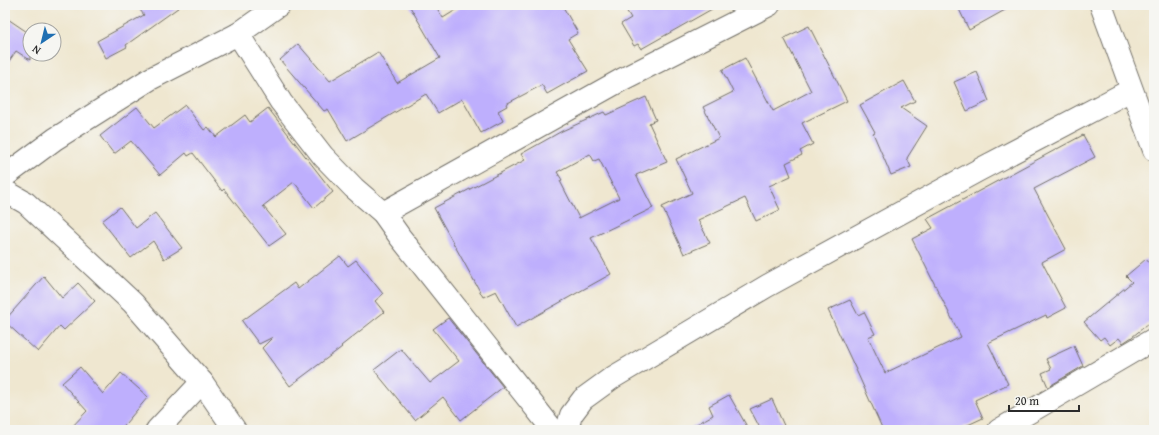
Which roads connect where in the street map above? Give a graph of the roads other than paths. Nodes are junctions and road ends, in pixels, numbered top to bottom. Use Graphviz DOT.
graph roads {
  1 [pos="279,5"];
  2 [pos="769,5"];
  3 [pos="1100,5"];
  4 [pos="238,34"];
  5 [pos="1131,90"];
  6 [pos="1154,150"];
  7 [pos="5,176"];
  8 [pos="5,192"];
  9 [pos="383,213"];
  10 [pos="1154,339"];
  11 [pos="202,382"];
  12 [pos="157,430"];
  13 [pos="235,430"];
  14 [pos="553,430"];
  15 [pos="567,430"];
  16 [pos="999,430"];
  1 -- 4 [label="street"];
  2 -- 9 [label="street"];
  3 -- 5 [label="street"];
  4 -- 7 [label="street"];
  4 -- 9 [label="street"];
  5 -- 6 [label="street"];
  5 -- 15 [label="street"];
  8 -- 11 [label="street"];
  9 -- 14 [label="street"];
  10 -- 16 [label="street"];
  11 -- 12 [label="street"];
  11 -- 13 [label="street"];
}
